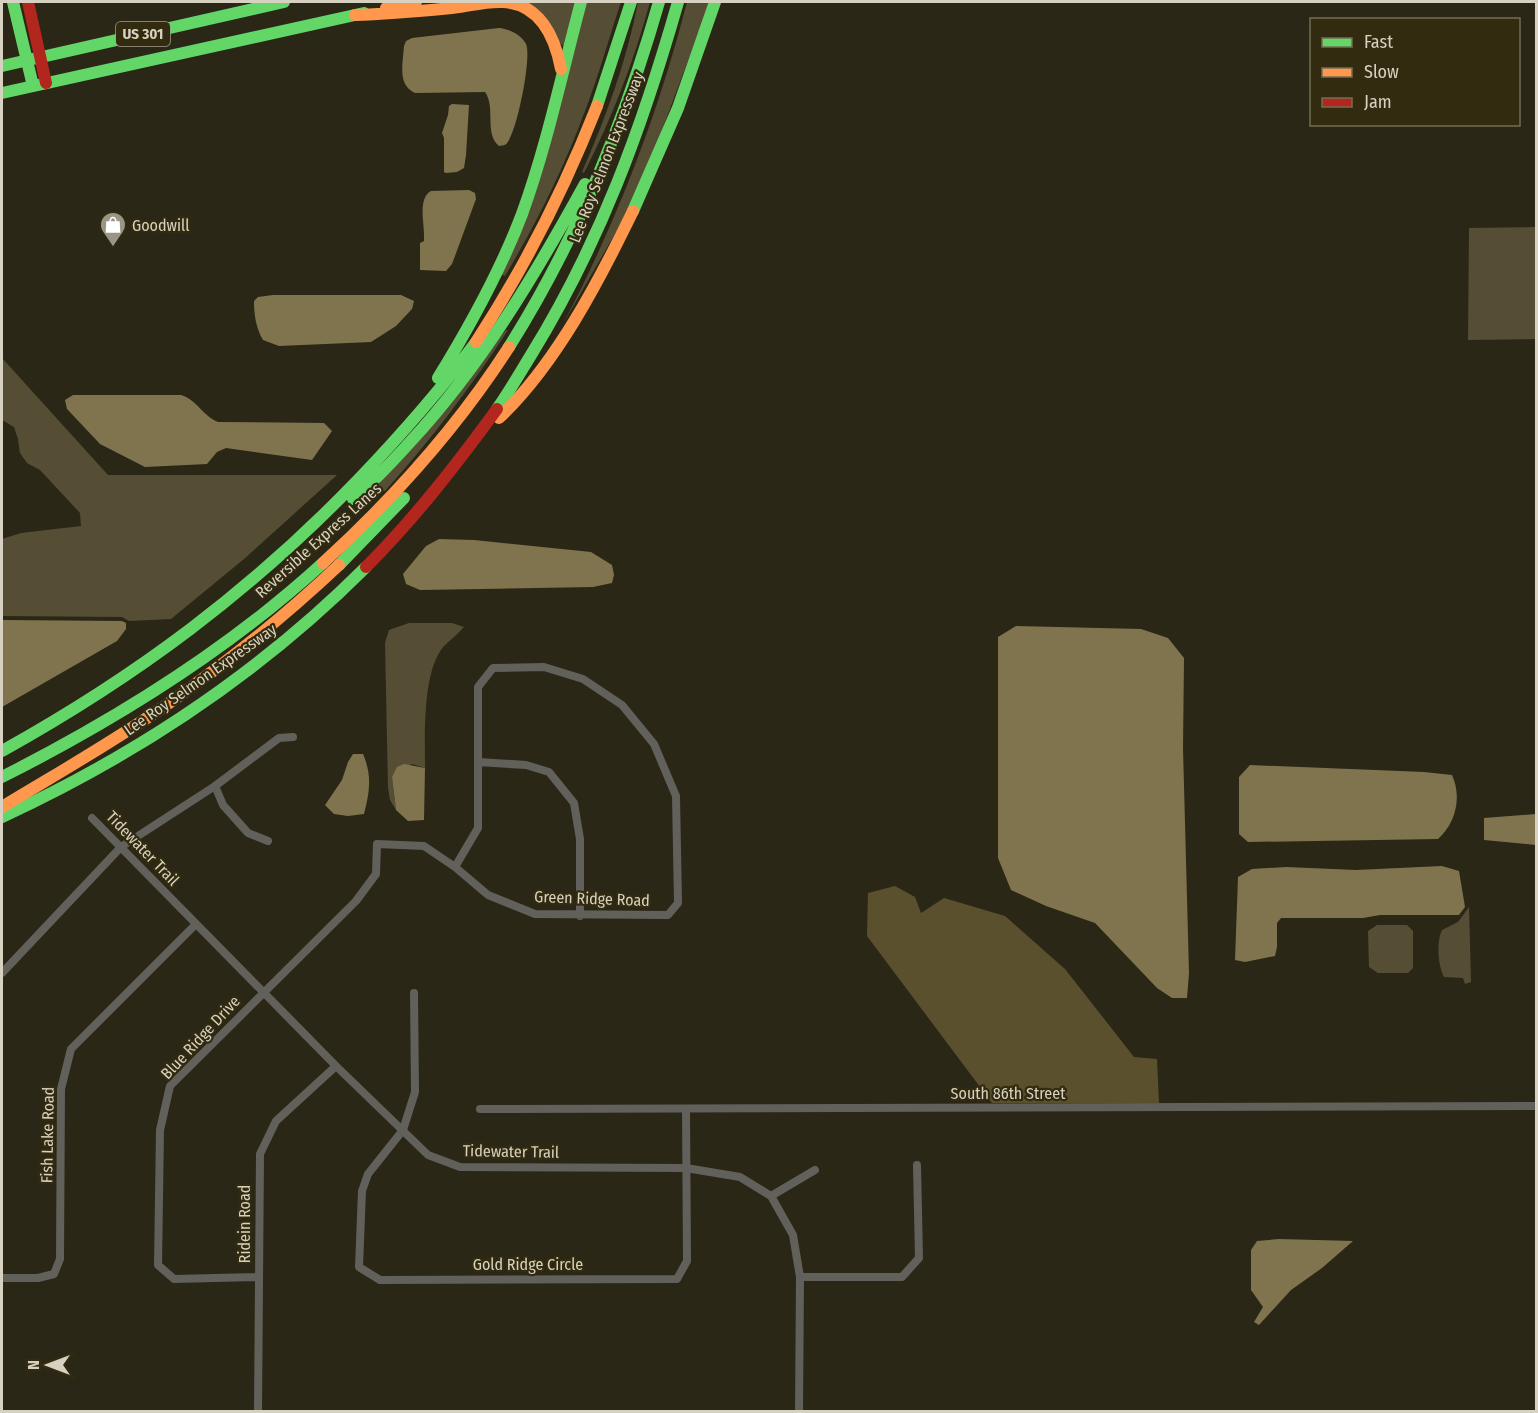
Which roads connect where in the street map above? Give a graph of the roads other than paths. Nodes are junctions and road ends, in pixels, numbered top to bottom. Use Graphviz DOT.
graph roads {
  1 [pos="13,2"];
  2 [pos="28,2"];
  3 [pos="284,2"];
  4 [pos="416,2"];
  5 [pos="581,2"];
  6 [pos="631,2"];
  7 [pos="659,2"];
  8 [pos="678,2"];
  9 [pos="717,2"];
  10 [pos="355,15"];
  11 [pos="40,57"];
  12 [pos="26,60"];
  13 [pos="2,66"];
  14 [pos="561,74"];
  15 [pos="46,83"];
  16 [pos="33,86"];
  17 [pos="2,93"];
  18 [pos="610,147"];
  19 [pos="415,417"];
  20 [pos="480,433"];
  21 [pos="357,488"];
  22 [pos="403,492"];
  23 [pos="293,737"];
  24 [pos="2,751"];
  25 [pos="478,762"];
  26 [pos="2,777"];
  27 [pos="215,786"];
  28 [pos="2,807"];
  29 [pos="2,817"];
  30 [pos="92,818"];
  31 [pos="268,841"];
  32 [pos="377,844"];
  33 [pos="121,848"];
  34 [pos="455,867"];
  35 [pos="580,916"];
  36 [pos="196,924"];
  37 [pos="2,973"];
  38 [pos="263,992"];
  39 [pos="414,993"];
  40 [pos="336,1066"];
  41 [pos="1536,1106"];
  42 [pos="686,1108"];
  43 [pos="480,1109"];
  44 [pos="403,1130"];
  45 [pos="917,1166"];
  46 [pos="686,1168"];
  47 [pos="815,1170"];
  48 [pos="771,1196"];
  49 [pos="259,1277"];
  50 [pos="2,1278"];
  51 [pos="800,1278"];
  52 [pos="258,1412"];
  53 [pos="799,1412"];
  1 -- 12 [label="main road"];
  2 -- 11 [label="main road"];
  3 -- 11 [label="main road, US 301"];
  4 -- 10 [label="main road, US 301"];
  5 -- 14 [label="main road"];
  6 -- 19 [label="main road, Lee Roy Selmon Expressway"];
  7 -- 18 [label="main road, Reversible Express Lanes"];
  8 -- 20 [label="main road, Lee Roy Selmon Expressway"];
  9 -- 20 [label="main road"];
  10 -- 14 [label="main road"];
  10 -- 15 [label="main road, US 301"];
  11 -- 12 [label="main road, US 301"];
  11 -- 15 [label="main road"];
  12 -- 13 [label="main road, US 301"];
  12 -- 16 [label="main road"];
  14 -- 19 [label="main road"];
  15 -- 16 [label="main road, US 301"];
  16 -- 17 [label="main road, US 301"];
  18 -- 21 [label="main road"];
  18 -- 22 [label="main road, Reversible Express Lanes"];
  19 -- 21 [label="main road, Lee Roy Selmon Expressway"];
  20 -- 29 [label="main road, Lee Roy Selmon Expressway"];
  21 -- 24 [label="main road, Lee Roy Selmon Expressway"];
  22 -- 26 [label="main road, Reversible Express Lanes"];
  22 -- 28 [label="main road"];
  23 -- 27 [label="street"];
  25 -- 34 [label="street, Green Ridge Road"];
  25 -- 35 [label="street"];
  25 -- 35 [label="street, Green Ridge Road"];
  27 -- 31 [label="street"];
  27 -- 33 [label="street"];
  30 -- 33 [label="street, Tidewater Trail"];
  32 -- 34 [label="street, Green Ridge Road"];
  32 -- 38 [label="street, Blue Ridge Drive"];
  33 -- 36 [label="street, Tidewater Trail"];
  33 -- 37 [label="street"];
  34 -- 35 [label="street, Green Ridge Road"];
  36 -- 38 [label="street, Tidewater Trail"];
  36 -- 50 [label="street, Fish Lake Road"];
  38 -- 40 [label="street, Tidewater Trail"];
  38 -- 49 [label="street, Blue Ridge Drive"];
  39 -- 44 [label="street"];
  40 -- 44 [label="street, Tidewater Trail"];
  40 -- 49 [label="street, Ridein Road"];
  41 -- 42 [label="street, South 86th Street"];
  42 -- 43 [label="street, South 86th Street"];
  42 -- 46 [label="street, Gold Ridge Circle"];
  44 -- 46 [label="street, Tidewater Trail"];
  44 -- 46 [label="street, Gold Ridge Circle"];
  45 -- 51 [label="street"];
  46 -- 48 [label="street, Tidewater Trail"];
  47 -- 48 [label="street"];
  48 -- 51 [label="street, Tidewater Trail"];
  49 -- 52 [label="street, Ridein Road"];
  51 -- 53 [label="street, Tidewater Trail"];
}
